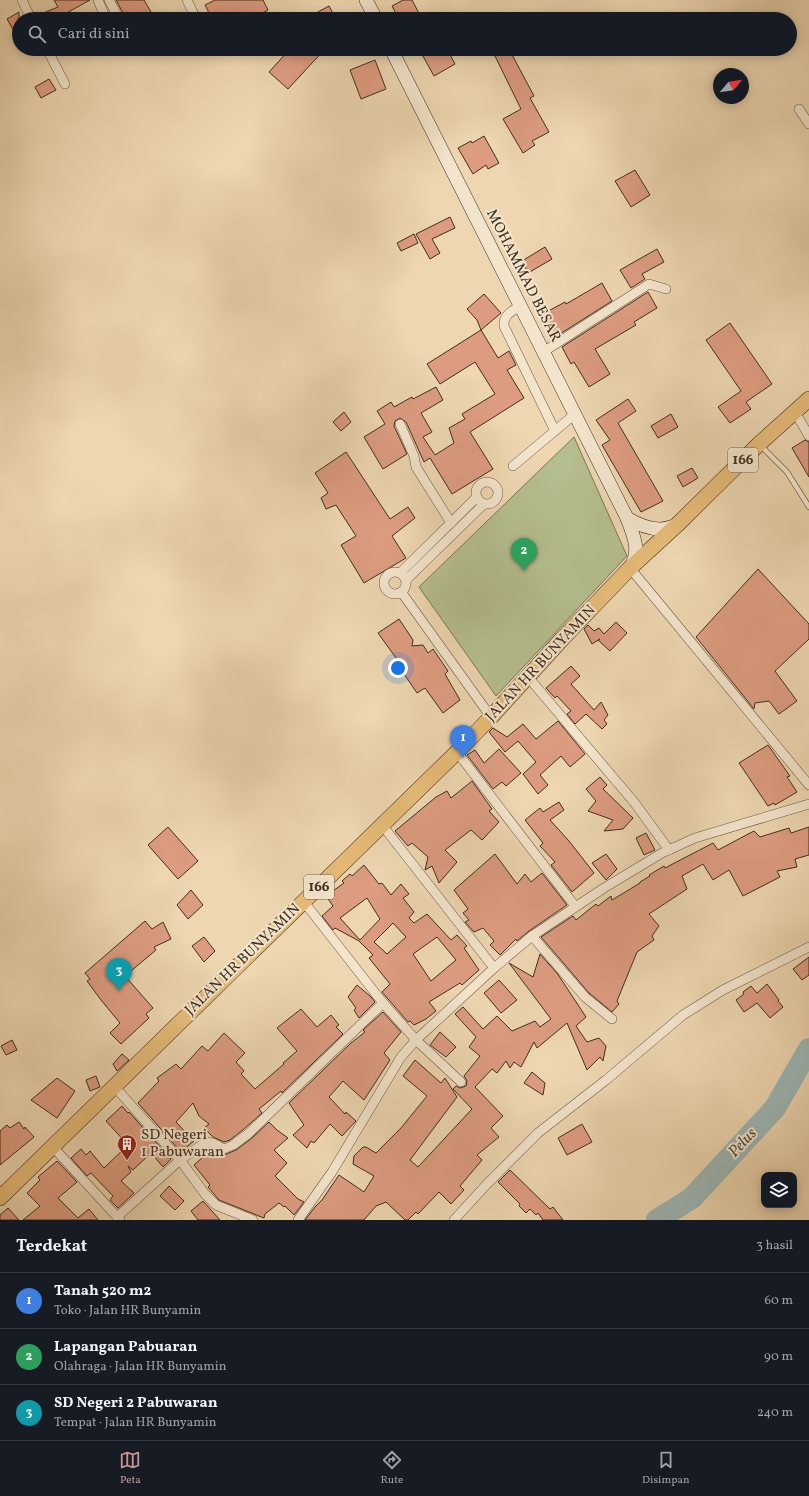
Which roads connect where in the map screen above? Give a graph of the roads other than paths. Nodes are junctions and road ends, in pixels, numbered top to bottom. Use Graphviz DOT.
graph roads {
  1 [pos="22,0"];
  2 [pos="98,0"];
  3 [pos="109,0"];
  4 [pos="187,0"];
  5 [pos="366,0"];
  6 [pos="28,12"];
  7 [pos="103,12"];
  8 [pos="115,12"];
  9 [pos="193,12"];
  10 [pos="372,12"];
  11 [pos="51,56"];
  12 [pos="395,56"];
  13 [pos="65,84"];
  14 [pos="799,109"];
  15 [pos="809,124"];
  16 [pos="666,289"];
  17 [pos="520,306"];
  18 [pos="543,352"];
  19 [pos="809,399"];
  20 [pos="795,412"];
  21 [pos="575,414"];
  22 [pos="400,424"];
  23 [pos="555,431"];
  24 [pos="809,436"];
  25 [pos="759,444"];
  26 [pos="513,466"];
  27 [pos="477,497"];
  28 [pos="484,504"];
  29 [pos="809,507"];
  30 [pos="627,518"];
  31 [pos="679,522"];
  32 [pos="450,523"];
  33 [pos="630,568"];
  34 [pos="403,576"];
  35 [pos="402,593"];
  36 [pos="528,677"];
  37 [pos="491,717"];
  38 [pos="457,752"];
  39 [pos="809,785"];
  40 [pos="809,804"];
  41 [pos="382,825"];
  42 [pos="669,850"];
  43 [pos="304,902"];
  44 [pos="575,906"];
  45 [pos="532,936"];
  46 [pos="809,947"];
  47 [pos="494,968"];
  48 [pos="383,1003"];
  49 [pos="612,1019"];
  50 [pos="416,1040"];
  51 [pos="461,1082"];
  52 [pos="114,1086"];
  53 [pos="53,1147"];
  54 [pos="180,1160"];
  55 [pos="0,1198"];
  56 [pos="118,1218"];
  57 [pos="253,1220"];
  58 [pos="298,1220"];
  59 [pos="454,1220"];
  1 -- 6 [label="street"];
  2 -- 7 [label="street"];
  3 -- 8 [label="street"];
  4 -- 9 [label="street"];
  5 -- 10 [label="street"];
  11 -- 13 [label="street"];
  12 -- 17 [label="street, MOHAMMAD BESAR"];
  14 -- 15 [label="street"];
  16 -- 18 [label="street"];
  17 -- 18 [label="street, MOHAMMAD BESAR"];
  17 -- 23 [label="street"];
  18 -- 21 [label="street, MOHAMMAD BESAR"];
  19 -- 20 [label="main road, 166"];
  20 -- 24 [label="street"];
  20 -- 25 [label="main road, 166"];
  21 -- 23 [label="street"];
  21 -- 30 [label="street, MOHAMMAD BESAR"];
  22 -- 32 [label="street"];
  23 -- 26 [label="street"];
  25 -- 29 [label="lane"];
  25 -- 31 [label="main road, 166"];
  27 -- 28 [label="street"];
  27 -- 28 [label="street"];
  27 -- 32 [label="street"];
  28 -- 34 [label="street"];
  30 -- 31 [label="street"];
  30 -- 33 [label="street, JALAN HR BUNYAMIN"];
  31 -- 33 [label="main road, 166"];
  32 -- 34 [label="street"];
  33 -- 36 [label="main road, JALAN HR BUNYAMIN / 166"];
  33 -- 39 [label="street"];
  34 -- 35 [label="street"];
  34 -- 35 [label="street"];
  35 -- 37 [label="street"];
  36 -- 37 [label="main road, JALAN HR BUNYAMIN / 166"];
  36 -- 42 [label="street"];
  37 -- 38 [label="main road, JALAN HR BUNYAMIN / 166"];
  38 -- 41 [label="main road, JALAN HR BUNYAMIN / 166"];
  38 -- 44 [label="street"];
  40 -- 42 [label="street"];
  41 -- 43 [label="main road, JALAN HR BUNYAMIN / 166"];
  41 -- 47 [label="street"];
  42 -- 44 [label="street"];
  43 -- 48 [label="street"];
  43 -- 52 [label="main road, JALAN HR BUNYAMIN / 166"];
  44 -- 45 [label="street"];
  45 -- 47 [label="street"];
  45 -- 49 [label="street"];
  46 -- 59 [label="street"];
  47 -- 50 [label="street"];
  48 -- 50 [label="street"];
  48 -- 54 [label="street"];
  50 -- 51 [label="street"];
  50 -- 58 [label="street"];
  52 -- 53 [label="main road, JALAN HR BUNYAMIN / 166"];
  52 -- 54 [label="street"];
  53 -- 55 [label="main road, JALAN HR BUNYAMIN / 166"];
  53 -- 56 [label="street"];
  54 -- 56 [label="street"];
  54 -- 57 [label="street"];
}
